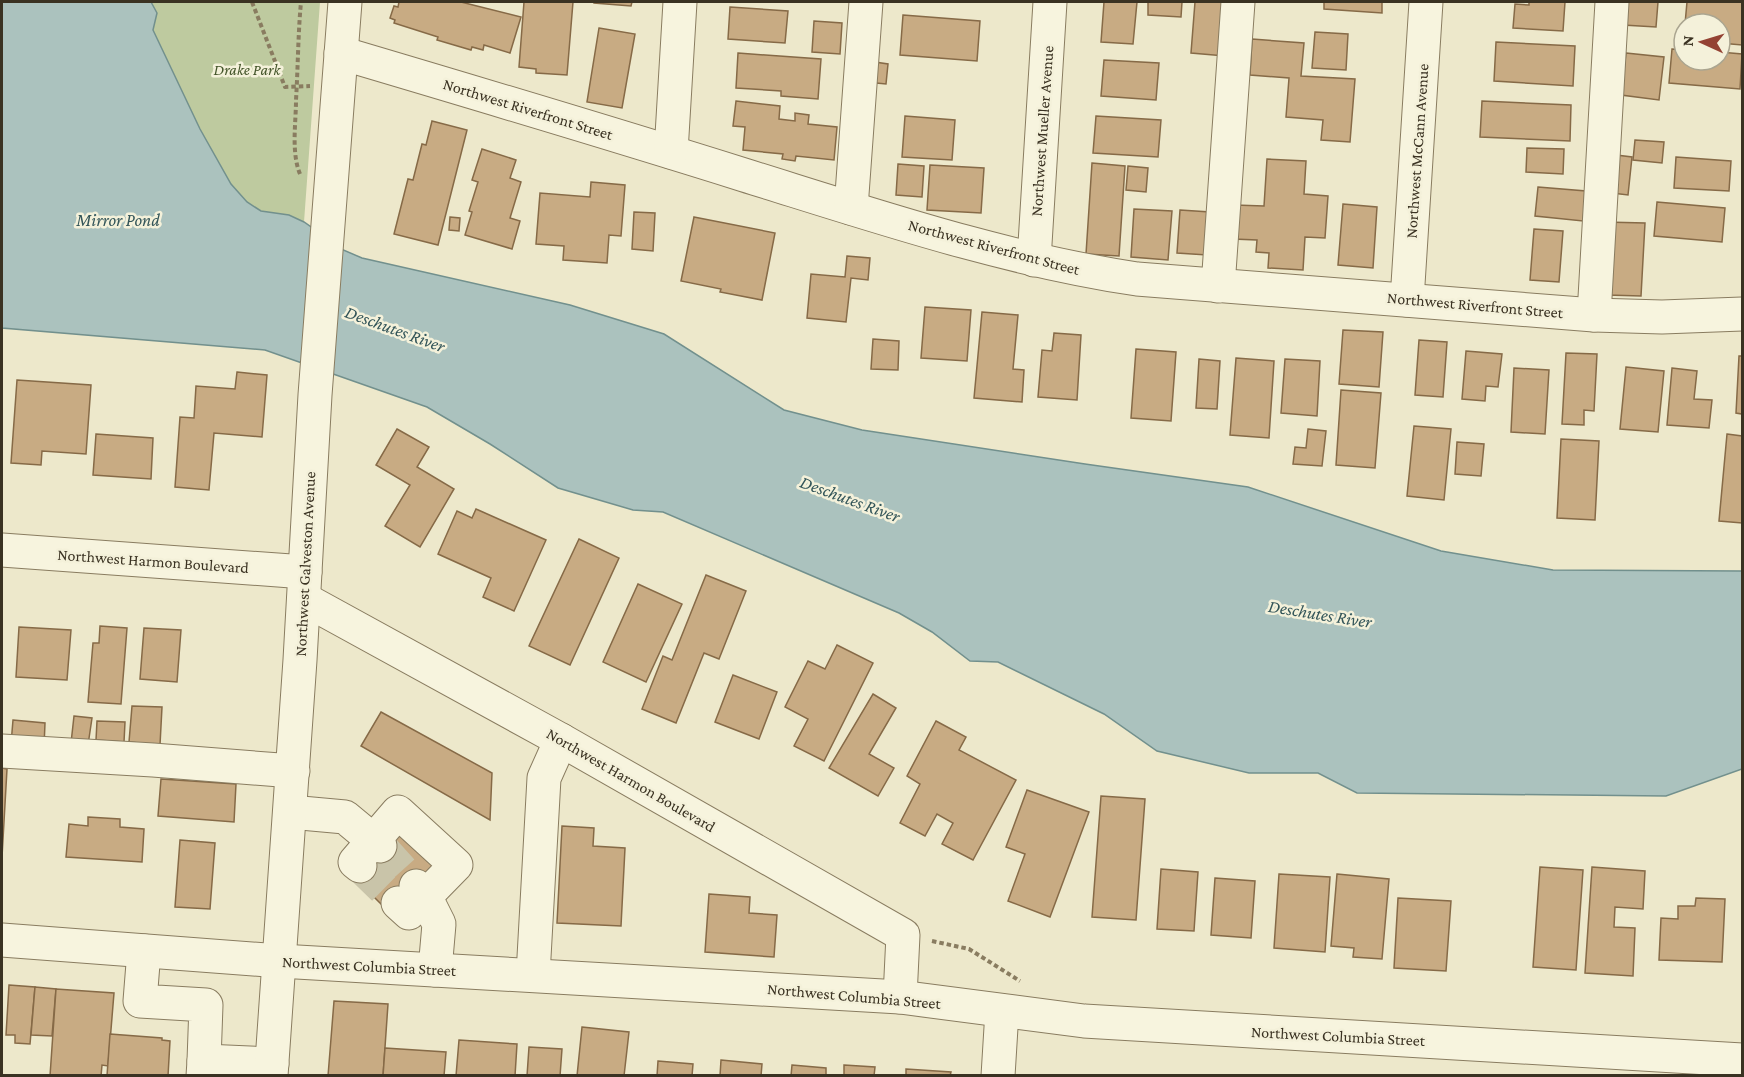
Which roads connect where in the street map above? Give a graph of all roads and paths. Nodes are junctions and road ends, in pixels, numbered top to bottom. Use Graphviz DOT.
graph roads {
  1 [pos="252,2"];
  2 [pos="301,2"];
  3 [pos="345,2"];
  4 [pos="680,2"];
  5 [pos="866,2"];
  6 [pos="1050,2"];
  7 [pos="1238,2"];
  8 [pos="1426,2"];
  9 [pos="1612,2"];
  10 [pos="341,53"];
  11 [pos="297,85"];
  12 [pos="671,152"];
  13 [pos="303,181"];
  14 [pos="851,208"];
  15 [pos="1034,260"];
  16 [pos="1218,286"];
  17 [pos="1407,300"];
  18 [pos="1743,314"];
  19 [pos="1594,315"];
  20 [pos="2,550"];
  21 [pos="305,585"];
  22 [pos="561,740"];
  23 [pos="2,751"];
  24 [pos="293,771"];
  25 [pos="290,812"];
  26 [pos="903,935"];
  27 [pos="2,940"];
  28 [pos="144,951"];
  29 [pos="280,961"];
  30 [pos="435,970"];
  31 [pos="533,975"];
  32 [pos="1026,985"];
  33 [pos="900,997"];
  34 [pos="1002,1011"];
  35 [pos="1722,1065"];
  36 [pos="203,1068"];
  37 [pos="272,1070"];
  38 [pos="998,1076"];
  1 -- 11 [label="path"];
  2 -- 11 [label="path"];
  3 -- 10 [label="street, Northwest Galveston Avenue"];
  4 -- 12 [label="street"];
  5 -- 14 [label="street"];
  6 -- 15 [label="street, Northwest Mueller Avenue"];
  7 -- 16 [label="street"];
  8 -- 17 [label="street, Northwest McCann Avenue"];
  9 -- 19 [label="street"];
  10 -- 12 [label="street, Northwest Riverfront Street"];
  10 -- 21 [label="street, Northwest Galveston Avenue"];
  11 -- 13 [label="path"];
  12 -- 14 [label="street, Northwest Riverfront Street"];
  14 -- 15 [label="street, Northwest Riverfront Street"];
  15 -- 16 [label="street, Northwest Riverfront Street"];
  16 -- 17 [label="street, Northwest Riverfront Street"];
  17 -- 19 [label="street, Northwest Riverfront Street"];
  18 -- 19 [label="street, Northwest Riverfront Street"];
  20 -- 21 [label="street, Northwest Harmon Boulevard"];
  21 -- 22 [label="street, Northwest Harmon Boulevard"];
  21 -- 24 [label="street, Northwest Galveston Avenue"];
  22 -- 26 [label="street, Northwest Harmon Boulevard"];
  22 -- 31 [label="street"];
  23 -- 24 [label="street"];
  24 -- 25 [label="street, Northwest Galveston Avenue"];
  25 -- 29 [label="street, Northwest Galveston Avenue"];
  25 -- 30 [label="street"];
  26 -- 32 [label="path"];
  26 -- 33 [label="street"];
  27 -- 28 [label="street, Northwest Columbia Street"];
  28 -- 29 [label="street, Northwest Columbia Street"];
  28 -- 36 [label="street"];
  29 -- 30 [label="street, Northwest Columbia Street"];
  29 -- 37 [label="street, Northwest Galveston Avenue"];
  30 -- 31 [label="street, Northwest Columbia Street"];
  31 -- 33 [label="street, Northwest Columbia Street"];
  33 -- 34 [label="street, Northwest Columbia Street"];
  34 -- 35 [label="street, Northwest Columbia Street"];
  34 -- 38 [label="street"];
  36 -- 37 [label="street"];
}
